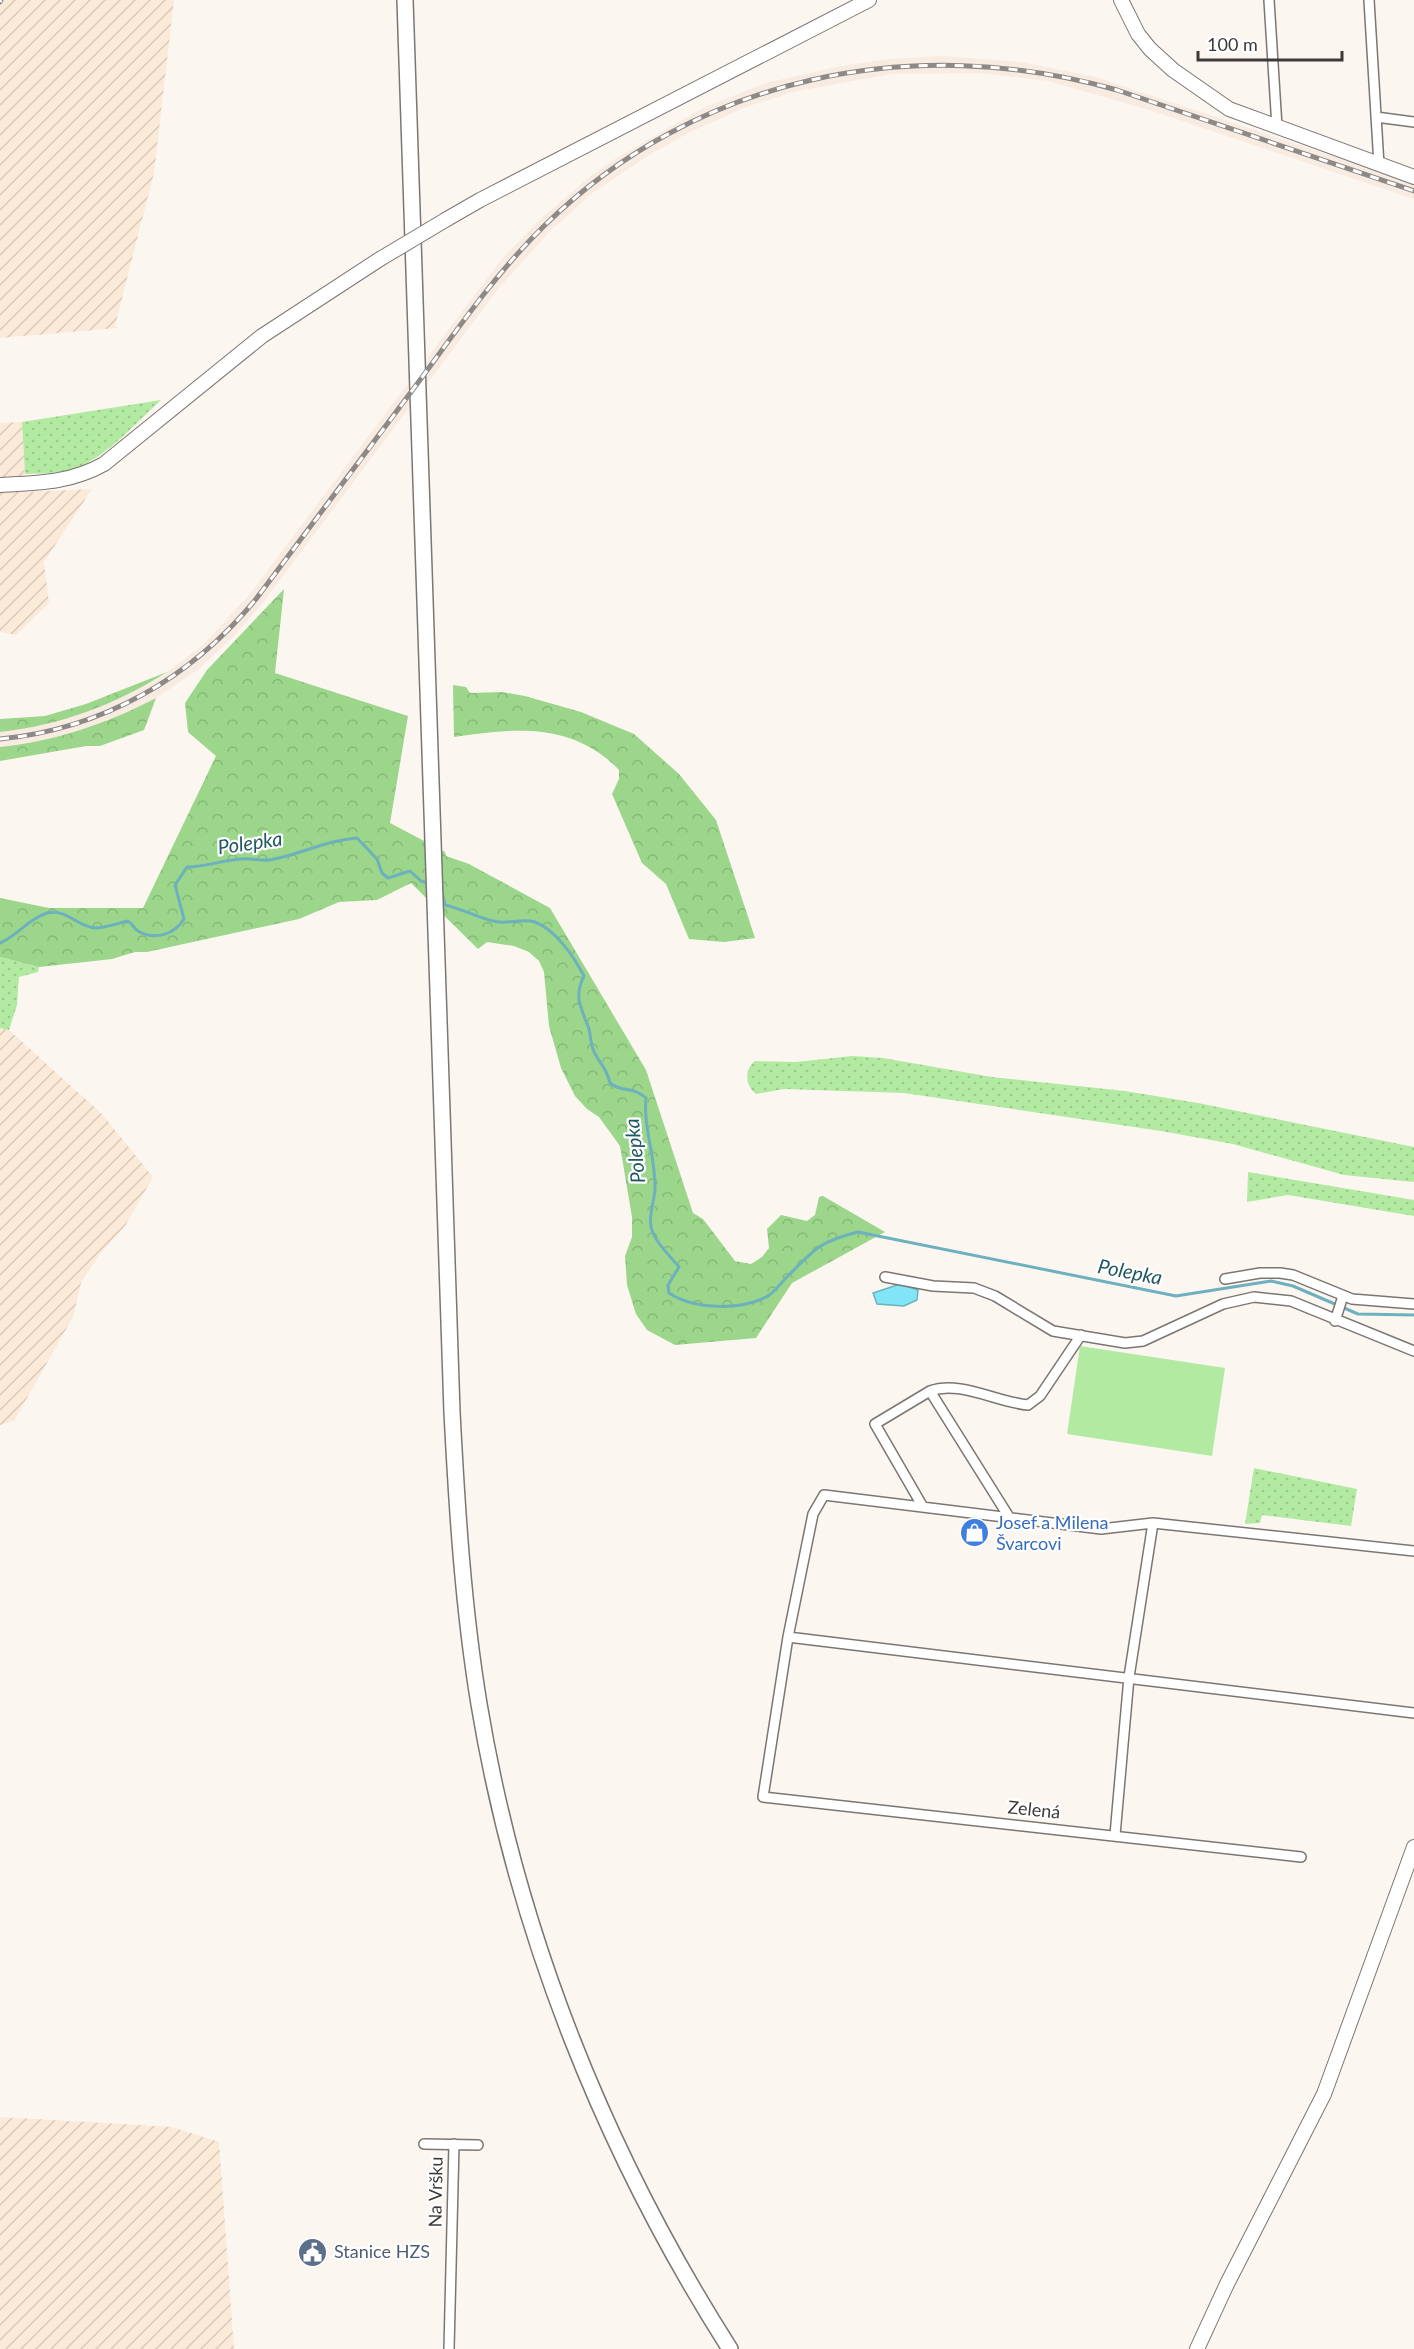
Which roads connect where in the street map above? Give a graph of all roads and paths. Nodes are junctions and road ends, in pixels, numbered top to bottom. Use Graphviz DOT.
graph roads {
  1 [pos="405,0"];
  2 [pos="869,0"];
  3 [pos="1120,0"];
  4 [pos="1269,0"];
  5 [pos="1369,0"];
  6 [pos="1376,117"];
  7 [pos="1414,122"];
  8 [pos="1277,127"];
  9 [pos="1379,165"];
  10 [pos="1414,177"];
  11 [pos="0,485"];
  12 [pos="885,1277"];
  13 [pos="1225,1279"];
  14 [pos="1342,1299"];
  15 [pos="1414,1304"];
  16 [pos="1336,1317"];
  17 [pos="1082,1335"];
  18 [pos="1414,1351"];
  19 [pos="930,1391"];
  20 [pos="923,1507"];
  21 [pos="1010,1517"];
  22 [pos="1153,1524"];
  23 [pos="1414,1551"];
  24 [pos="788,1637"];
  25 [pos="1129,1677"];
  26 [pos="1414,1713"];
  27 [pos="1115,1835"];
  28 [pos="1414,1847"];
  29 [pos="1301,1857"];
  30 [pos="1411,1866"];
  31 [pos="424,2144"];
  32 [pos="454,2144"];
  33 [pos="477,2145"];
  34 [pos="449,2349"];
  35 [pos="730,2349"];
  36 [pos="1197,2349"];
  1 -- 35 [label="main road"];
  2 -- 11 [label="street, bridge"];
  3 -- 8 [label="street"];
  4 -- 8 [label="street"];
  5 -- 6 [label="street"];
  6 -- 7 [label="street"];
  6 -- 9 [label="street"];
  8 -- 9 [label="street"];
  9 -- 10 [label="street"];
  12 -- 17 [label="street"];
  13 -- 14 [label="street"];
  14 -- 15 [label="street"];
  14 -- 16 [label="street"];
  16 -- 17 [label="street"];
  16 -- 18 [label="street"];
  17 -- 19 [label="street"];
  19 -- 20 [label="street"];
  19 -- 21 [label="street"];
  20 -- 21 [label="street"];
  20 -- 24 [label="street"];
  21 -- 22 [label="street"];
  22 -- 23 [label="street"];
  22 -- 25 [label="street"];
  24 -- 25 [label="street"];
  24 -- 27 [label="street, Zelená"];
  25 -- 26 [label="street"];
  25 -- 27 [label="street"];
  27 -- 29 [label="street, Zelená"];
  28 -- 30 [label="street"];
  30 -- 36 [label="street"];
  31 -- 32 [label="street"];
  32 -- 33 [label="street"];
  32 -- 34 [label="street, Na Vršku"];
}
